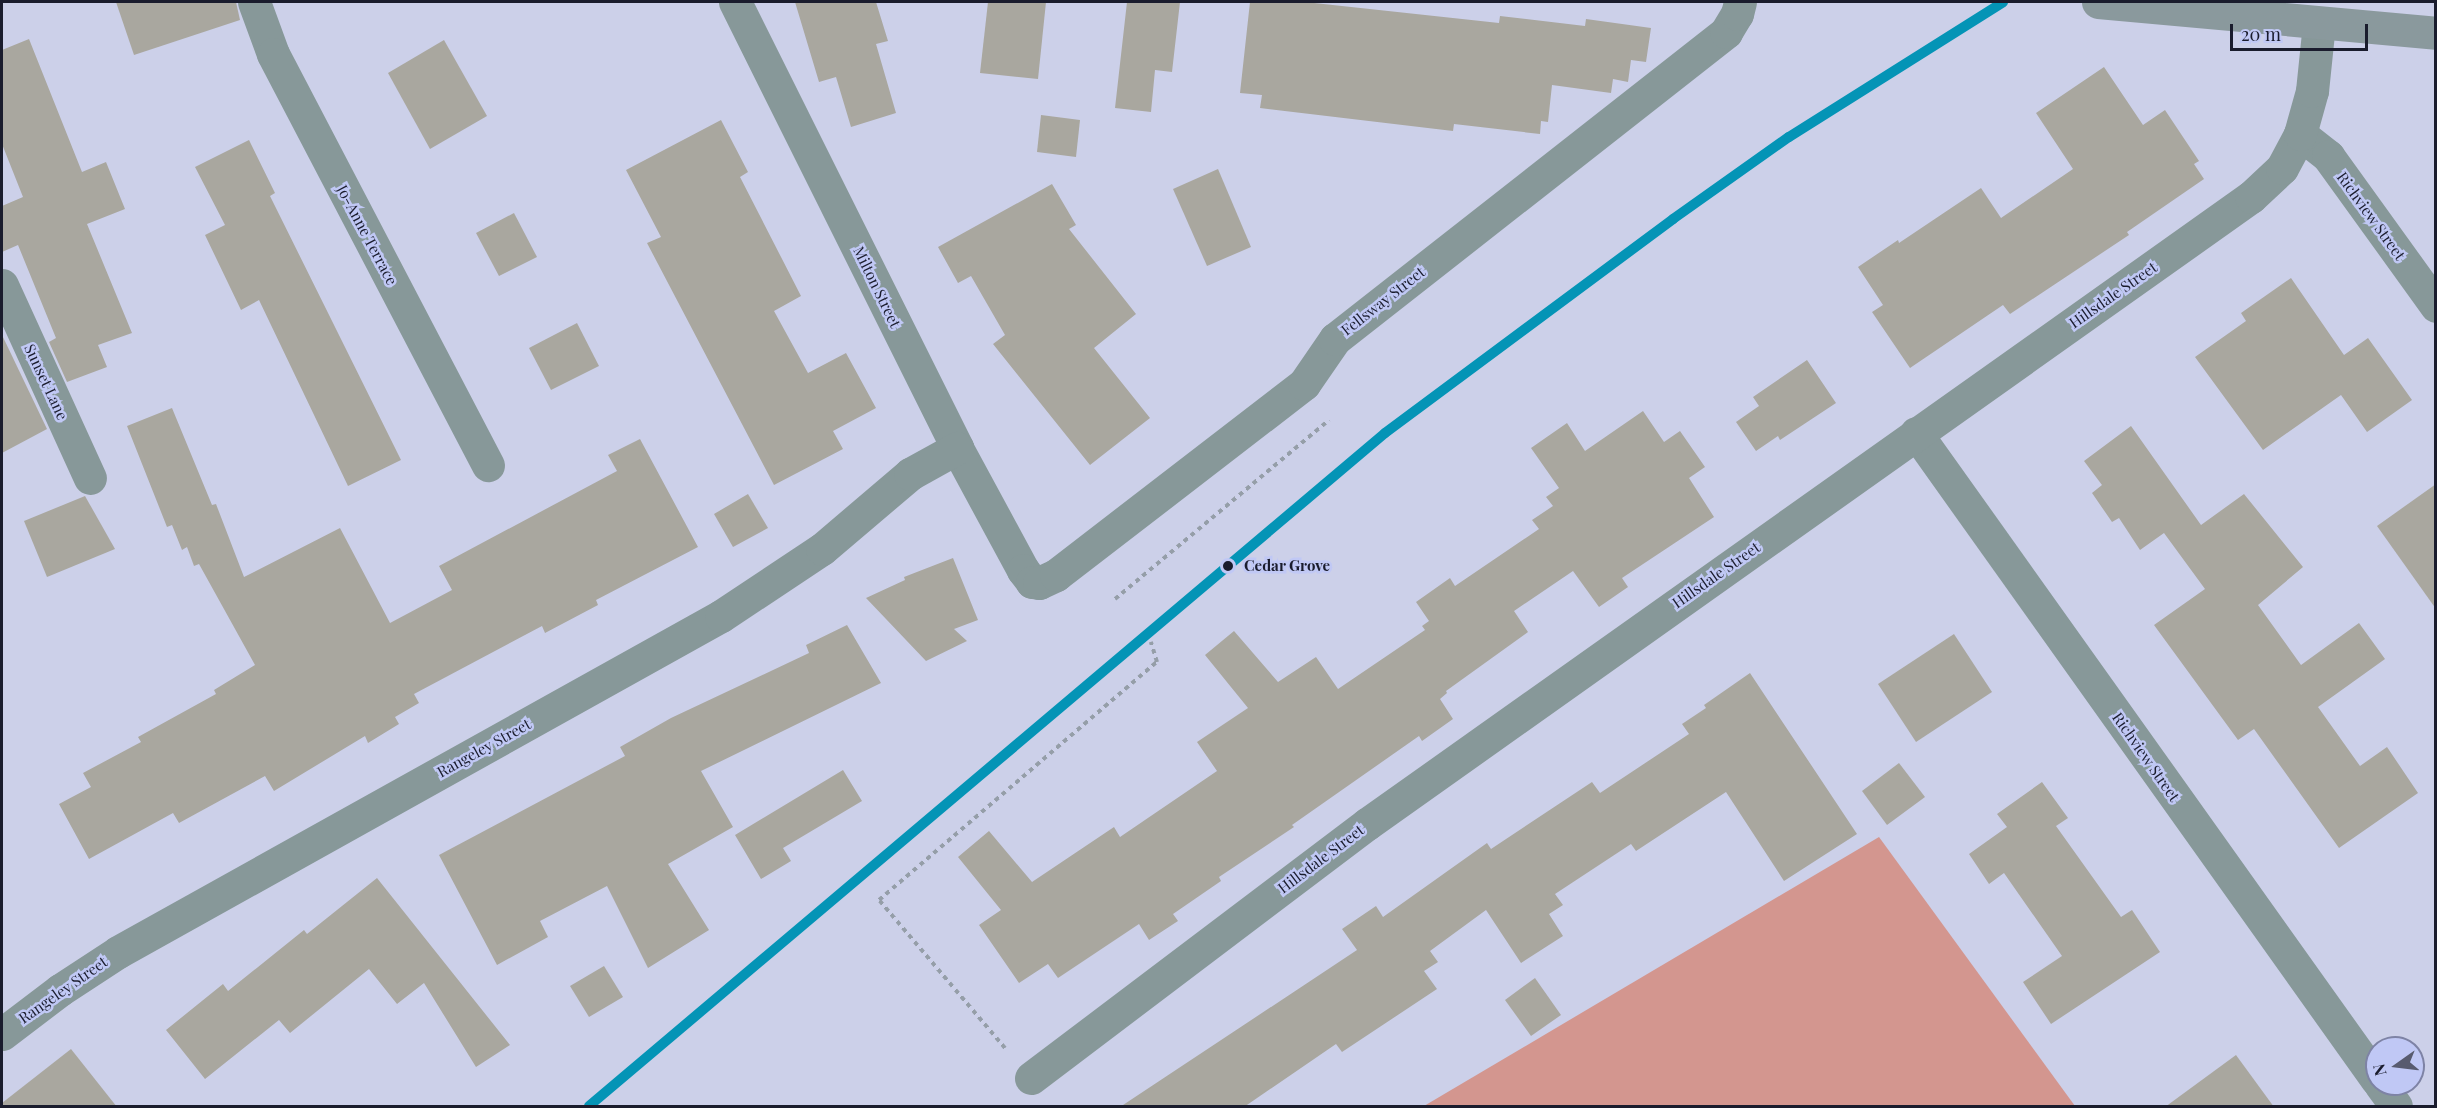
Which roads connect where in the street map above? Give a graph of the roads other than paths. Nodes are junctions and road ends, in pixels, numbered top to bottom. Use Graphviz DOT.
graph roads {
  1 [pos="254,2"];
  2 [pos="735,2"];
  3 [pos="1740,2"];
  4 [pos="2105,2"];
  5 [pos="2319,23"];
  6 [pos="2436,33"];
  7 [pos="2300,134"];
  8 [pos="2,285"];
  9 [pos="2436,306"];
  10 [pos="1916,434"];
  11 [pos="957,448"];
  12 [pos="488,465"];
  13 [pos="90,478"];
  14 [pos="1023,570"];
  15 [pos="2,1034"];
  16 [pos="2365,1064"];
  17 [pos="1031,1078"];
  1 -- 12 [label="street, Jo-Anne Terrace"];
  2 -- 11 [label="street, Milton Street"];
  3 -- 14 [label="street, Fellsway Street"];
  4 -- 5 [label="main road"];
  5 -- 6 [label="main road"];
  5 -- 7 [label="street, Hillsdale Street"];
  7 -- 9 [label="street, Richview Street"];
  7 -- 10 [label="street, Hillsdale Street"];
  8 -- 13 [label="street, Sunset Lane"];
  10 -- 16 [label="street, Richview Street"];
  10 -- 17 [label="street, Hillsdale Street"];
  11 -- 14 [label="street, Milton Street"];
  11 -- 15 [label="street, Rangeley Street"];
}
